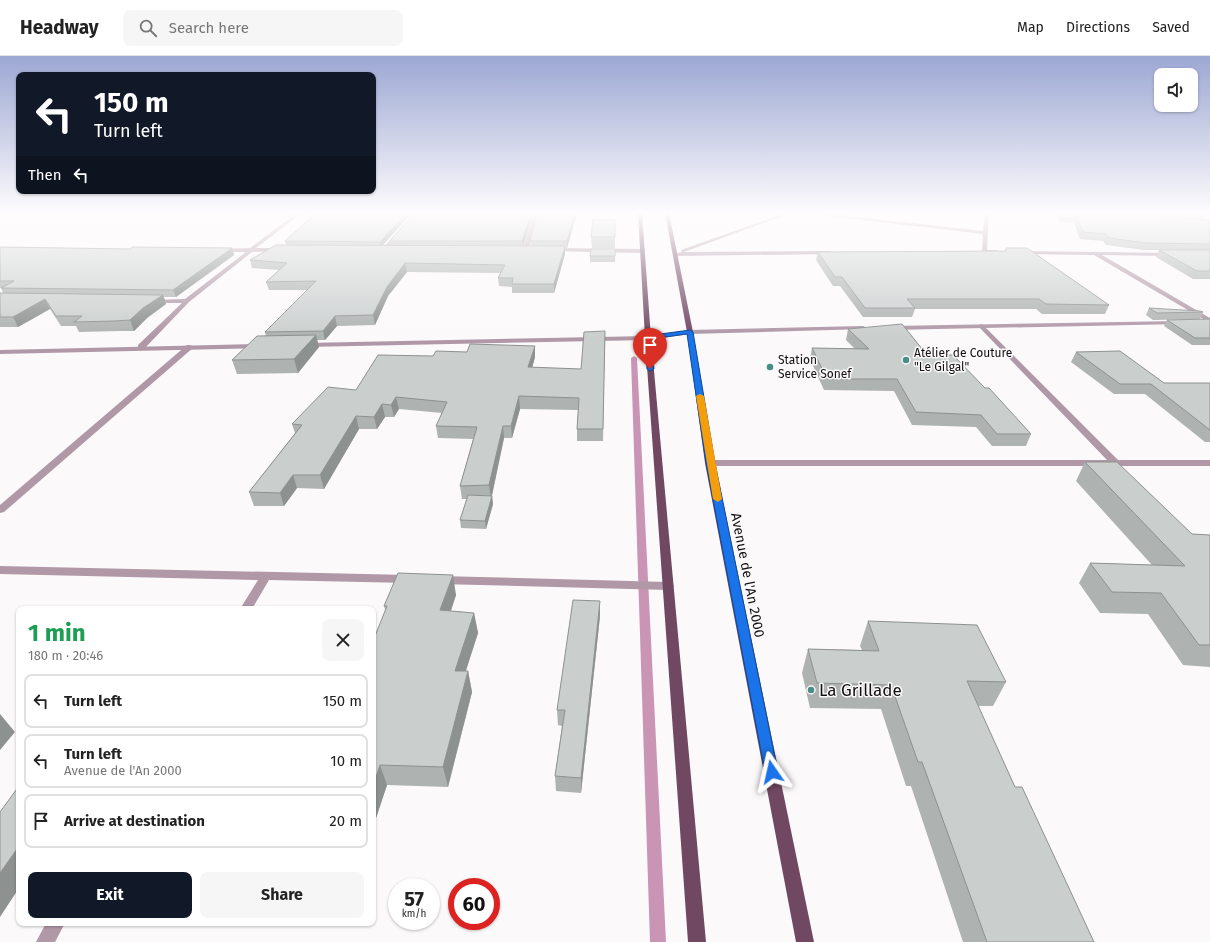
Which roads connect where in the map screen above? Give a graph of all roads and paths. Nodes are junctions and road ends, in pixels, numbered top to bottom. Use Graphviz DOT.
graph roads {
  1 [pos="246,254"];
  2 [pos="642,254"];
  3 [pos="676,254"];
  4 [pos="1096,254"];
  5 [pos="148,301"];
  6 [pos="187,301"];
  7 [pos="1210,322"];
  8 [pos="1186,323"];
  9 [pos="1194,323"];
  10 [pos="981,326"];
  11 [pos="871,328"];
  12 [pos="886,328"];
  13 [pos="690,332"];
  14 [pos="648,338"];
  15 [pos="301,345"];
  16 [pos="269,346"];
  17 [pos="142,347"];
  18 [pos="190,347"];
  19 [pos="0,352"];
  20 [pos="710,463"];
  21 [pos="1210,463"];
  22 [pos="1116,464"];
  23 [pos="0,510"];
  24 [pos="0,570"];
  25 [pos="266,575"];
  26 [pos="416,579"];
  27 [pos="432,580"];
  28 [pos="668,586"];
  29 [pos="248,606"];
  30 [pos="54,926"];
  31 [pos="44,942"];
  32 [pos="697,942"];
  33 [pos="805,942"];
  1 -- 6 [label="street"];
  2 -- 14 [label="main road"];
  3 -- 13 [label="main road, Avenue de l'An 2000"];
  4 -- 7 [label="street"];
  5 -- 6 [label="street"];
  6 -- 17 [label="street"];
  7 -- 9 [label="street"];
  8 -- 10 [label="street"];
  10 -- 12 [label="street"];
  10 -- 22 [label="street"];
  11 -- 13 [label="street"];
  13 -- 14 [label="street"];
  13 -- 20 [label="main road, Avenue de l'An 2000"];
  14 -- 15 [label="street"];
  14 -- 28 [label="main road"];
  16 -- 18 [label="street"];
  17 -- 18 [label="street"];
  17 -- 19 [label="street"];
  18 -- 23 [label="street"];
  20 -- 22 [label="street"];
  20 -- 33 [label="main road, Avenue de l'An 2000"];
  21 -- 22 [label="street"];
  24 -- 25 [label="street"];
  25 -- 26 [label="street"];
  25 -- 29 [label="street"];
  27 -- 28 [label="street"];
  28 -- 32 [label="main road"];
  30 -- 31 [label="street"];
}
